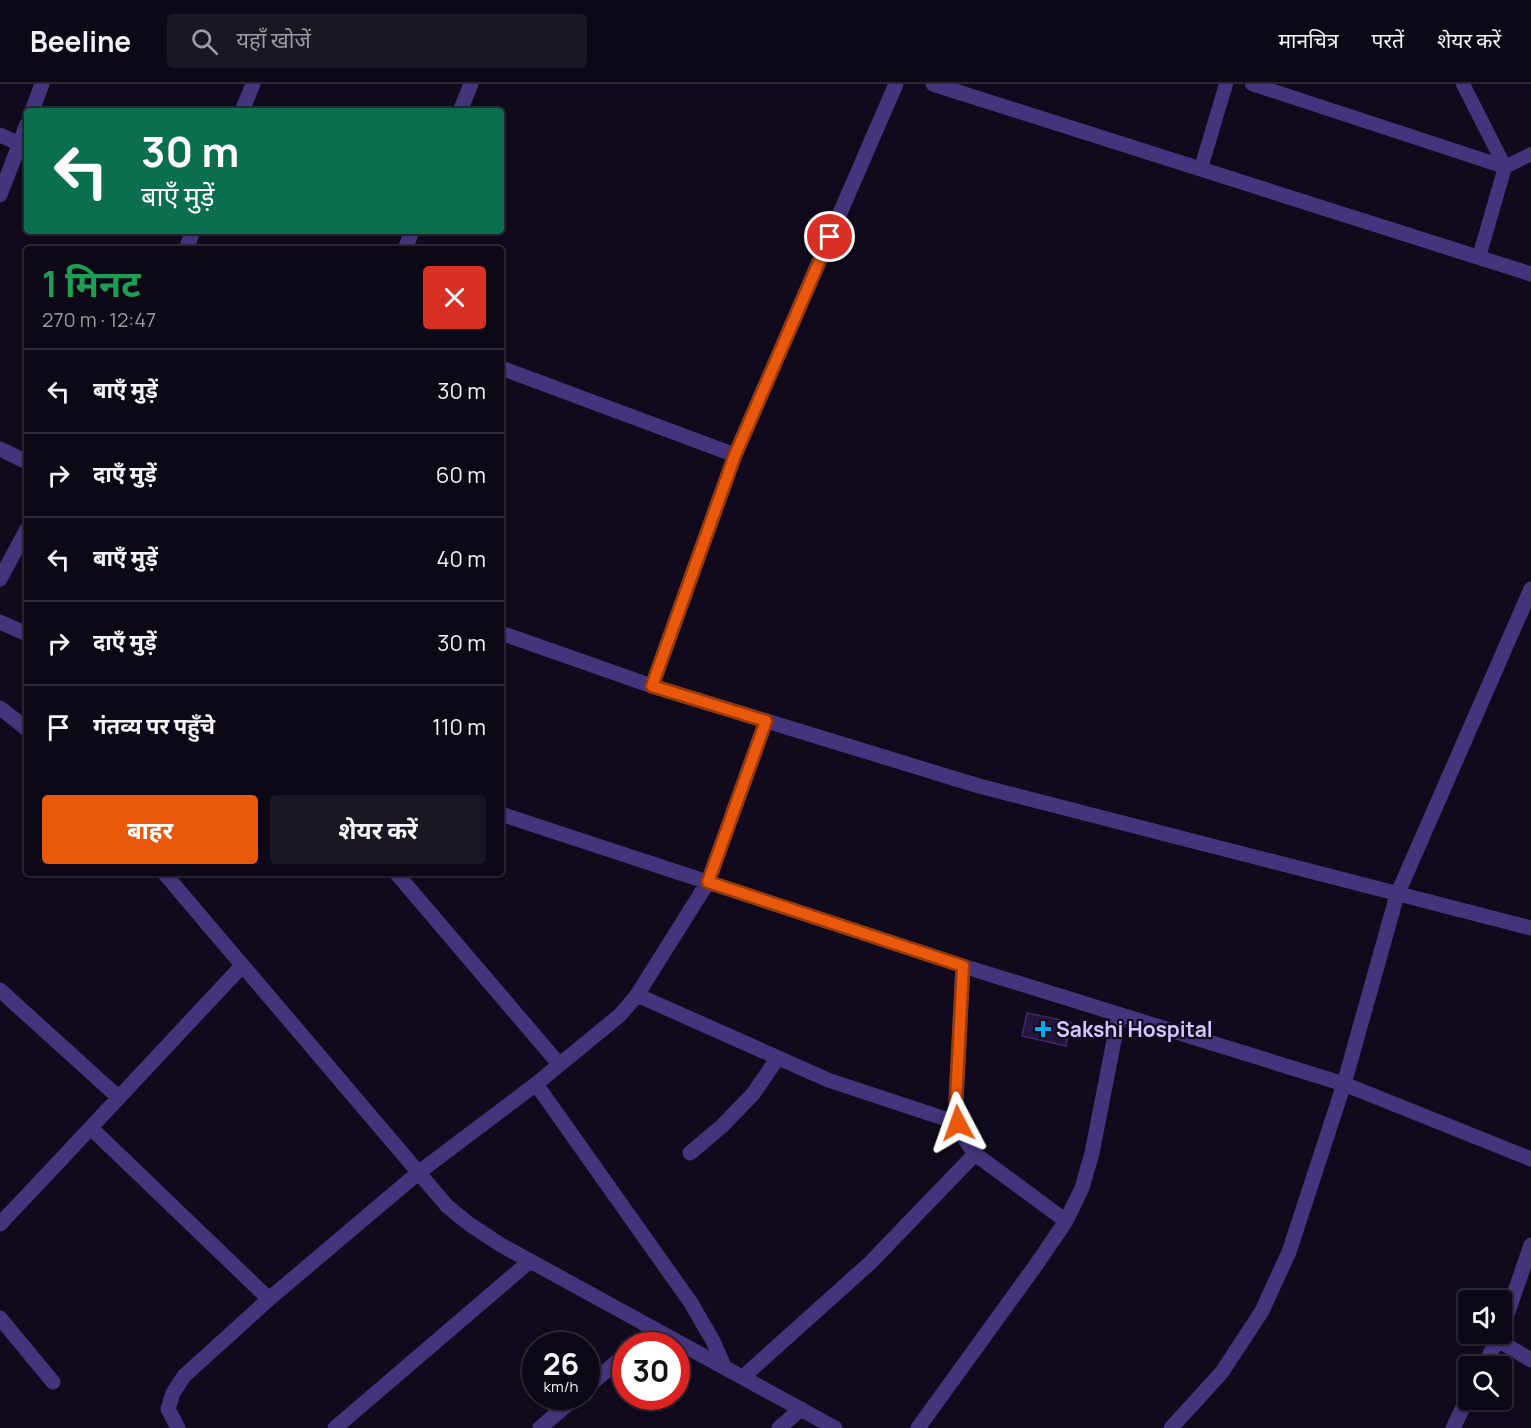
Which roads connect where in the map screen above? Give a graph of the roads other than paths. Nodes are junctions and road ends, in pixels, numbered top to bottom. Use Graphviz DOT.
graph roads {
  1 [pos="42,84"];
  2 [pos="253,84"];
  3 [pos="471,84"];
  4 [pos="896,84"];
  5 [pos="933,84"];
  6 [pos="1226,84"];
  7 [pos="1252,84"];
  8 [pos="1463,84"];
  9 [pos="33,108"];
  10 [pos="243,108"];
  11 [pos="461,108"];
  12 [pos="24,133"];
  13 [pos="0,135"];
  14 [pos="20,144"];
  15 [pos="1531,154"];
  16 [pos="1504,167"];
  17 [pos="1201,168"];
  18 [pos="0,195"];
  19 [pos="1479,257"];
  20 [pos="1531,274"];
  21 [pos="504,369"];
  22 [pos="0,449"];
  23 [pos="735,455"];
  24 [pos="24,461"];
  25 [pos="24,534"];
  26 [pos="0,579"];
  27 [pos="1531,589"];
  28 [pos="0,622"];
  29 [pos="24,633"];
  30 [pos="504,634"];
  31 [pos="652,686"];
  32 [pos="0,708"];
  33 [pos="766,721"];
  34 [pos="24,727"];
  35 [pos="504,815"];
  36 [pos="167,876"];
  37 [pos="399,876"];
  38 [pos="708,882"];
  39 [pos="1396,895"];
  40 [pos="1531,928"];
  41 [pos="242,966"];
  42 [pos="963,966"];
  43 [pos="0,990"];
  44 [pos="637,995"];
  45 [pos="1119,1015"];
  46 [pos="777,1059"];
  47 [pos="559,1064"];
  48 [pos="536,1083"];
  49 [pos="1344,1084"];
  50 [pos="118,1097"];
  51 [pos="958,1123"];
  52 [pos="91,1128"];
  53 [pos="690,1153"];
  54 [pos="975,1154"];
  55 [pos="1531,1159"];
  56 [pos="418,1173"];
  57 [pos="1066,1221"];
  58 [pos="0,1224"];
  59 [pos="1531,1245"];
  60 [pos="530,1261"];
  61 [pos="269,1299"];
  62 [pos="1512,1300"];
  63 [pos="0,1318"];
  64 [pos="655,1329"];
  65 [pos="652,1332"];
  66 [pos="1512,1344"];
  67 [pos="1531,1360"];
  68 [pos="612,1366"];
  69 [pos="724,1366"];
  70 [pos="600,1376"];
  71 [pos="743,1377"];
  72 [pos="54,1382"];
  73 [pos="801,1409"];
  74 [pos="561,1410"];
  75 [pos="1462,1410"];
  76 [pos="178,1428"];
  77 [pos="335,1428"];
  78 [pos="540,1428"];
  79 [pos="779,1428"];
  80 [pos="836,1428"];
  81 [pos="918,1428"];
  82 [pos="1171,1428"];
  83 [pos="1453,1428"];
  1 -- 9 [label="street"];
  2 -- 10 [label="street"];
  3 -- 11 [label="street"];
  4 -- 23 [label="street"];
  5 -- 17 [label="street"];
  6 -- 17 [label="lane"];
  7 -- 16 [label="lane"];
  8 -- 16 [label="lane"];
  12 -- 14 [label="street"];
  13 -- 14 [label="street"];
  14 -- 18 [label="street"];
  15 -- 16 [label="lane"];
  16 -- 19 [label="lane"];
  17 -- 19 [label="street"];
  19 -- 20 [label="street"];
  21 -- 23 [label="street"];
  22 -- 24 [label="street"];
  23 -- 31 [label="street"];
  25 -- 26 [label="street"];
  27 -- 39 [label="street"];
  28 -- 29 [label="street"];
  30 -- 31 [label="street"];
  31 -- 33 [label="street"];
  32 -- 34 [label="street"];
  33 -- 38 [label="street"];
  33 -- 39 [label="street"];
  35 -- 38 [label="street"];
  36 -- 41 [label="street"];
  37 -- 47 [label="street"];
  38 -- 42 [label="street"];
  38 -- 44 [label="street"];
  39 -- 40 [label="street"];
  39 -- 49 [label="street"];
  41 -- 50 [label="street"];
  41 -- 56 [label="street"];
  42 -- 45 [label="street"];
  42 -- 51 [label="street"];
  43 -- 50 [label="street"];
  44 -- 46 [label="street"];
  44 -- 47 [label="street"];
  45 -- 49 [label="street"];
  45 -- 57 [label="street"];
  46 -- 51 [label="street"];
  46 -- 53 [label="street"];
  47 -- 48 [label="street"];
  48 -- 56 [label="street"];
  48 -- 69 [label="street"];
  49 -- 55 [label="street"];
  49 -- 82 [label="street"];
  50 -- 52 [label="street"];
  51 -- 54 [label="street"];
  52 -- 58 [label="street"];
  52 -- 61 [label="street"];
  54 -- 57 [label="street"];
  54 -- 71 [label="street"];
  56 -- 60 [label="street"];
  56 -- 61 [label="street"];
  57 -- 81 [label="street"];
  59 -- 62 [label="street"];
  60 -- 64 [label="street"];
  60 -- 77 [label="street"];
  61 -- 76 [label="street"];
  63 -- 72 [label="street"];
  64 -- 65 [label="street"];
  64 -- 69 [label="street"];
  66 -- 67 [label="street"];
  68 -- 70 [label="street"];
  69 -- 71 [label="street"];
  71 -- 73 [label="street"];
  73 -- 79 [label="street"];
  73 -- 80 [label="street"];
  74 -- 78 [label="street"];
  75 -- 83 [label="street"];
}
